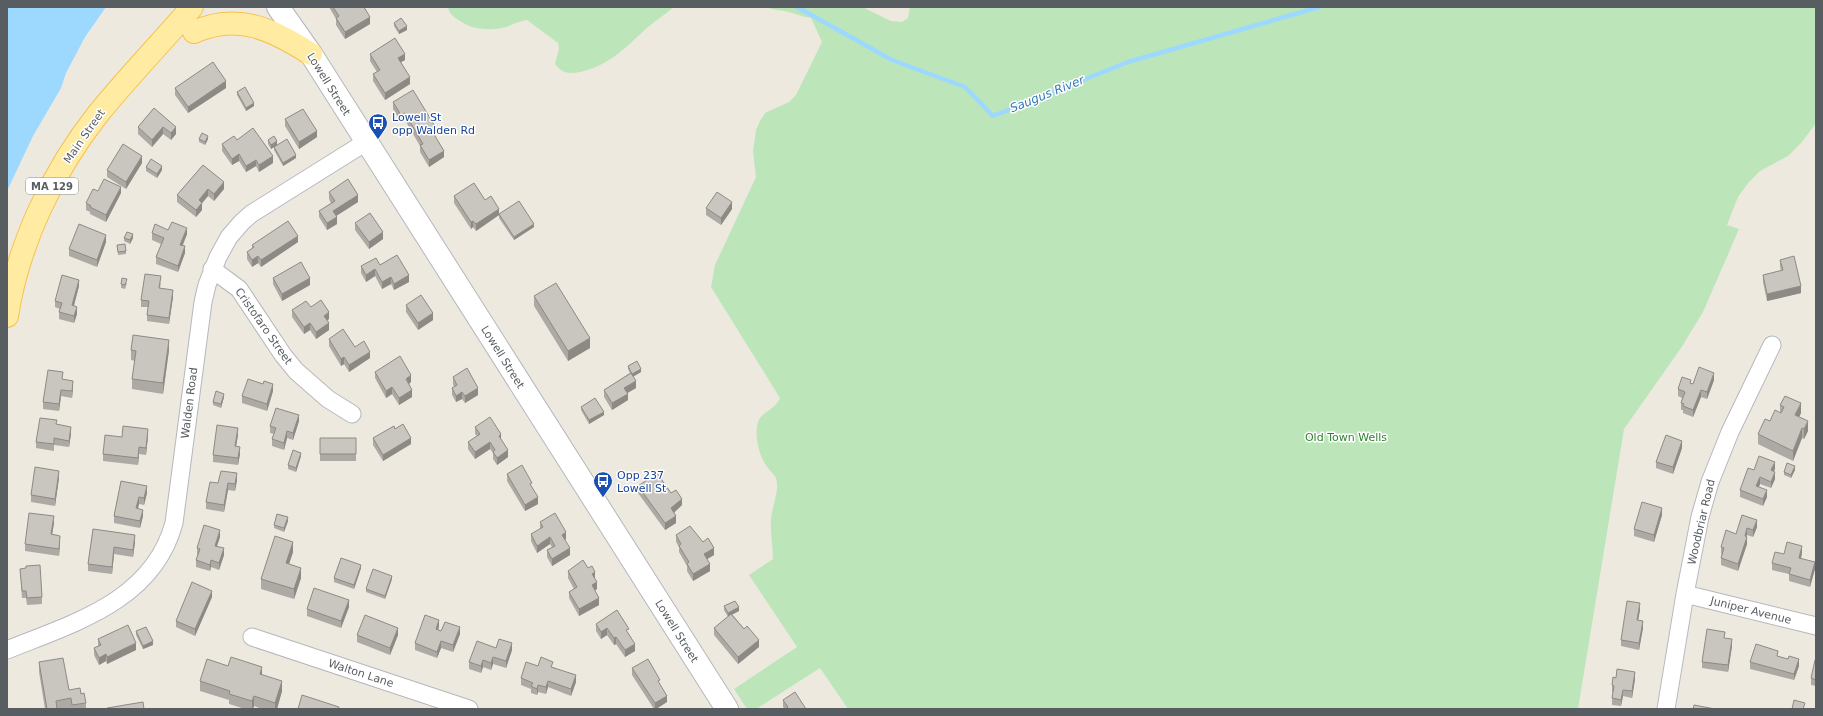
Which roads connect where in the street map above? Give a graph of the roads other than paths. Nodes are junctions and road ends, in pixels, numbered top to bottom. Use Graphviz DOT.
graph roads {
  1 [pos="192,7"];
  2 [pos="222,7"];
  3 [pos="278,7"];
  4 [pos="194,32"];
  5 [pos="311,54"];
  6 [pos="133,75"];
  7 [pos="366,142"];
  8 [pos="212,269"];
  9 [pos="7,316"];
  10 [pos="1772,345"];
  11 [pos="352,414"];
  12 [pos="1686,594"];
  13 [pos="1816,626"];
  14 [pos="252,637"];
  15 [pos="7,650"];
  16 [pos="469,709"];
  17 [pos="727,709"];
  18 [pos="1666,709"];
  1 -- 6 [label="main road, Main Street / MA 129"];
  2 -- 4 [label="main road, Main Street / MA 129"];
  3 -- 5 [label="main road, Lowell Street"];
  4 -- 5 [label="main road"];
  4 -- 6 [label="main road, Main Street / MA 129"];
  5 -- 7 [label="main road, Lowell Street"];
  6 -- 9 [label="main road, Main Street / MA 129"];
  7 -- 8 [label="street, Walden Road"];
  7 -- 17 [label="main road, Lowell Street"];
  8 -- 11 [label="street, Cristofaro Street"];
  8 -- 15 [label="street, Walden Road"];
  10 -- 12 [label="street, Woodbriar Road"];
  12 -- 13 [label="street, Juniper Avenue"];
  12 -- 18 [label="street, Woodbriar Road"];
  14 -- 16 [label="street, Walton Lane"];
}
